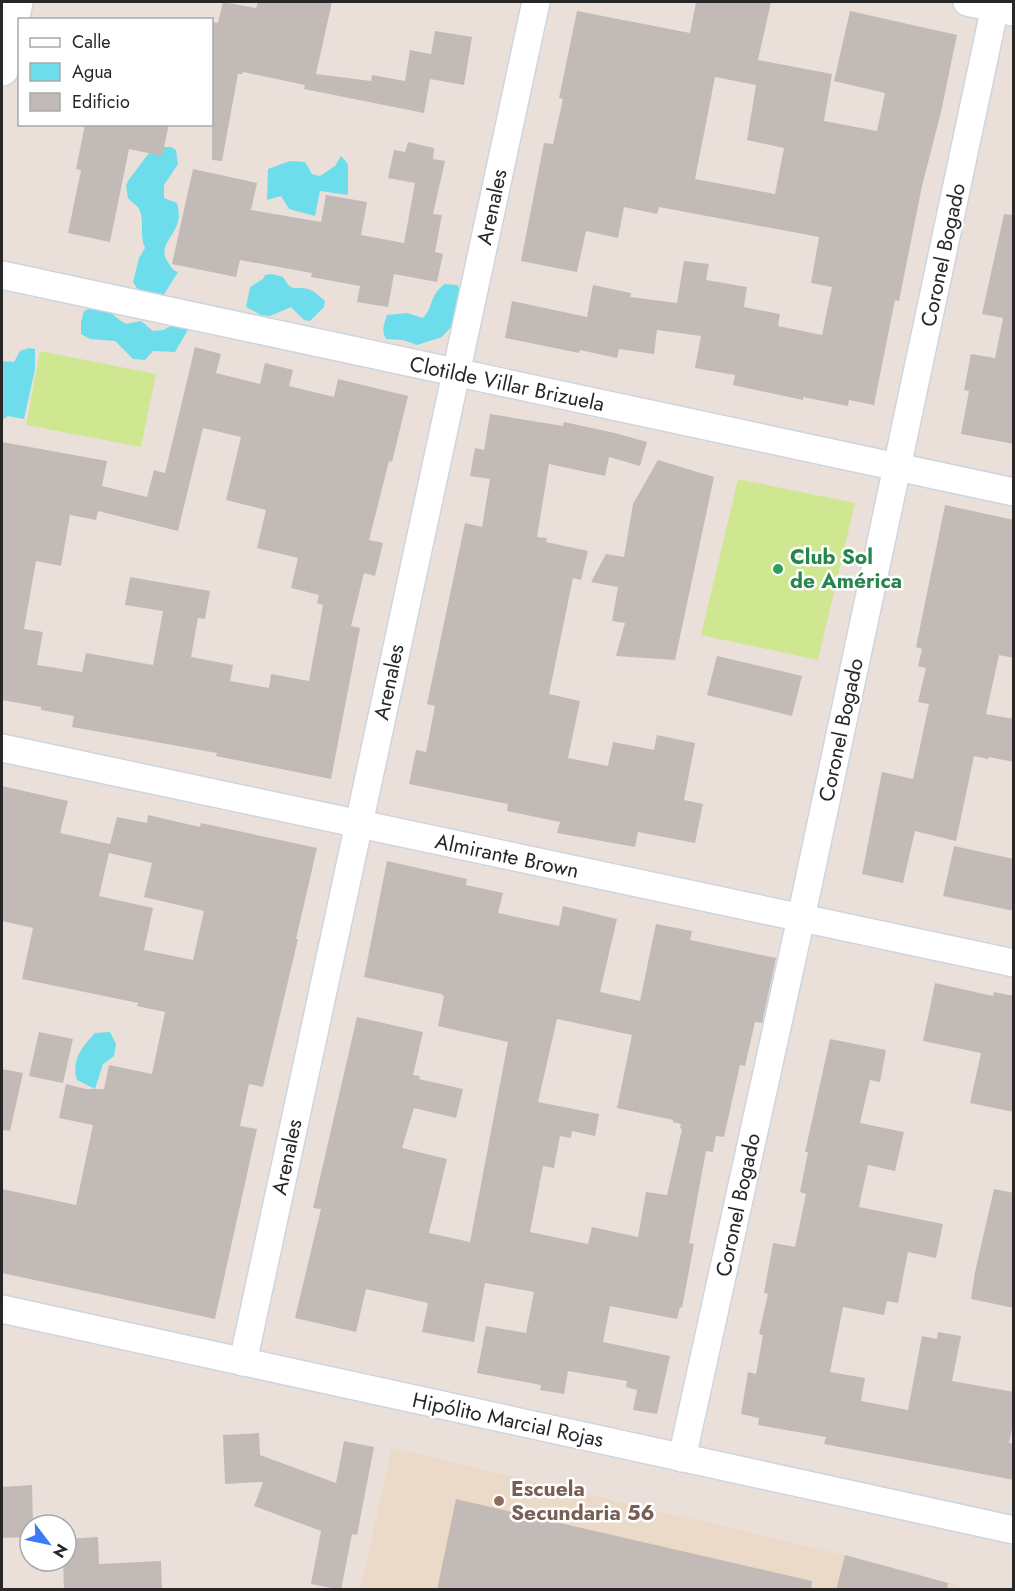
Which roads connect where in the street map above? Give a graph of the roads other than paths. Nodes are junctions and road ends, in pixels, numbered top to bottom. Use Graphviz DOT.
graph roads {
  1 [pos="16,2"];
  2 [pos="536,2"];
  3 [pos="967,2"];
  4 [pos="1002,7"];
  5 [pos="2,69"];
  6 [pos="2,275"];
  7 [pos="456,374"];
  8 [pos="897,468"];
  9 [pos="1014,492"];
  10 [pos="2,748"];
  11 [pos="358,824"];
  12 [pos="801,918"];
  13 [pos="1014,963"];
  14 [pos="2,1309"];
  15 [pos="243,1362"];
  16 [pos="682,1458"];
  17 [pos="1014,1530"];
  1 -- 5 [label="main road"];
  2 -- 7 [label="street, Arenales"];
  3 -- 4 [label="street"];
  4 -- 8 [label="street, Coronel Bogado"];
  6 -- 7 [label="street, Clotilde Villar Brizuela"];
  7 -- 8 [label="street, Clotilde Villar Brizuela"];
  7 -- 11 [label="street, Arenales"];
  8 -- 9 [label="street, Clotilde Villar Brizuela"];
  8 -- 12 [label="street, Coronel Bogado"];
  10 -- 11 [label="street, Almirante Brown"];
  11 -- 12 [label="street, Almirante Brown"];
  11 -- 15 [label="street, Arenales"];
  12 -- 13 [label="street, Almirante Brown"];
  12 -- 16 [label="street, Coronel Bogado"];
  14 -- 15 [label="street, Hipólito Marcial Rojas"];
  15 -- 16 [label="street, Hipólito Marcial Rojas"];
  16 -- 17 [label="street, Hipólito Marcial Rojas"];
}
